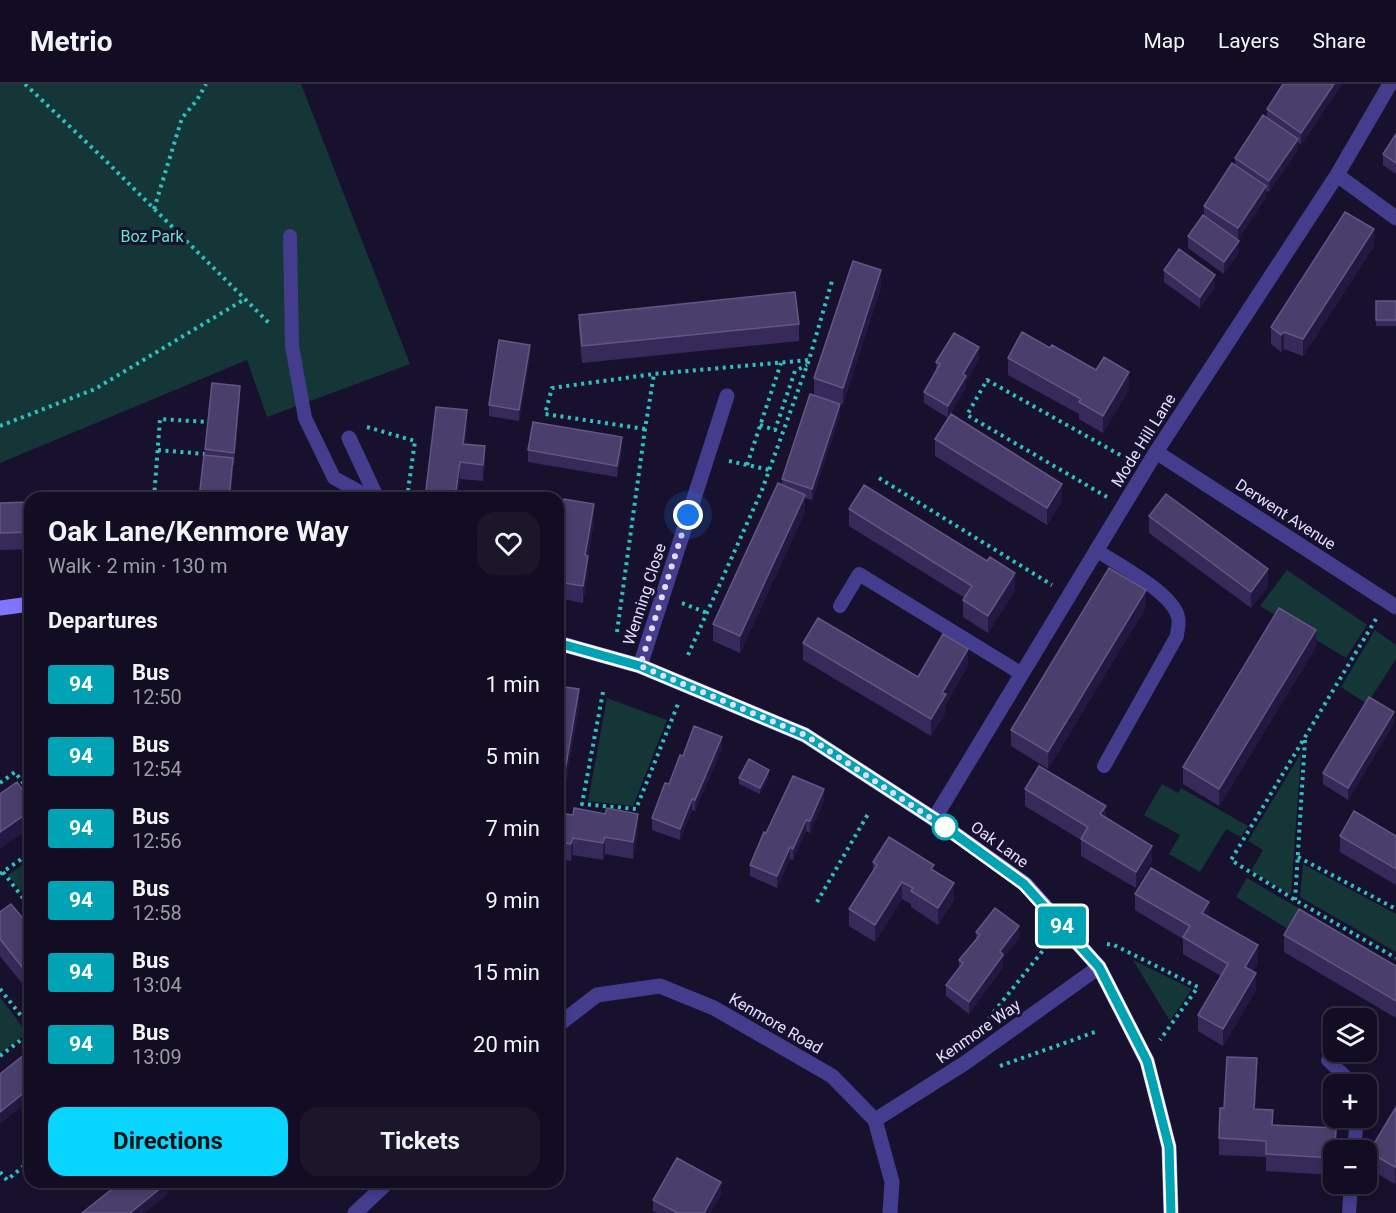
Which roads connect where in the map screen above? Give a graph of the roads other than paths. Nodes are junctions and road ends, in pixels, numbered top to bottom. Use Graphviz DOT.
graph roads {
  1 [pos="1390,84"];
  2 [pos="1337,175"];
  3 [pos="1396,218"];
  4 [pos="290,236"];
  5 [pos="727,396"];
  6 [pos="349,438"];
  7 [pos="1156,452"];
  8 [pos="360,492"];
  9 [pos="374,492"];
  10 [pos="1096,550"];
  11 [pos="1391,604"];
  12 [pos="24,605"];
  13 [pos="840,606"];
  14 [pos="0,608"];
  15 [pos="564,645"];
  16 [pos="640,666"];
  17 [pos="1022,674"];
  18 [pos="1104,766"];
  19 [pos="934,819"];
  20 [pos="1099,967"];
  21 [pos="564,1020"];
  22 [pos="1330,1062"];
  23 [pos="1343,1074"];
  24 [pos="875,1120"];
  25 [pos="381,1188"];
  26 [pos="1350,1194"];
  27 [pos="355,1213"];
  28 [pos="890,1213"];
  29 [pos="1171,1213"];
  30 [pos="1349,1213"];
  1 -- 2 [label="street, Mode Hill Lane"];
  2 -- 3 [label="street"];
  2 -- 7 [label="street, Mode Hill Lane"];
  4 -- 8 [label="lane"];
  5 -- 16 [label="street, Wenning Close"];
  6 -- 9 [label="street"];
  7 -- 10 [label="street, Mode Hill Lane"];
  7 -- 11 [label="street, Derwent Avenue"];
  10 -- 17 [label="street, Mode Hill Lane"];
  10 -- 18 [label="lane"];
  12 -- 14 [label="street"];
  13 -- 17 [label="lane"];
  15 -- 16 [label="street, Oak Lane"];
  16 -- 19 [label="street, Oak Lane"];
  17 -- 19 [label="street, Mode Hill Lane"];
  19 -- 20 [label="street, Oak Lane"];
  20 -- 24 [label="street, Kenmore Way"];
  20 -- 29 [label="street, Oak Lane"];
  21 -- 24 [label="street, Kenmore Road"];
  22 -- 23 [label="lane"];
  24 -- 28 [label="street, Kenmore Road"];
  25 -- 27 [label="street"];
  26 -- 30 [label="lane"];
}
